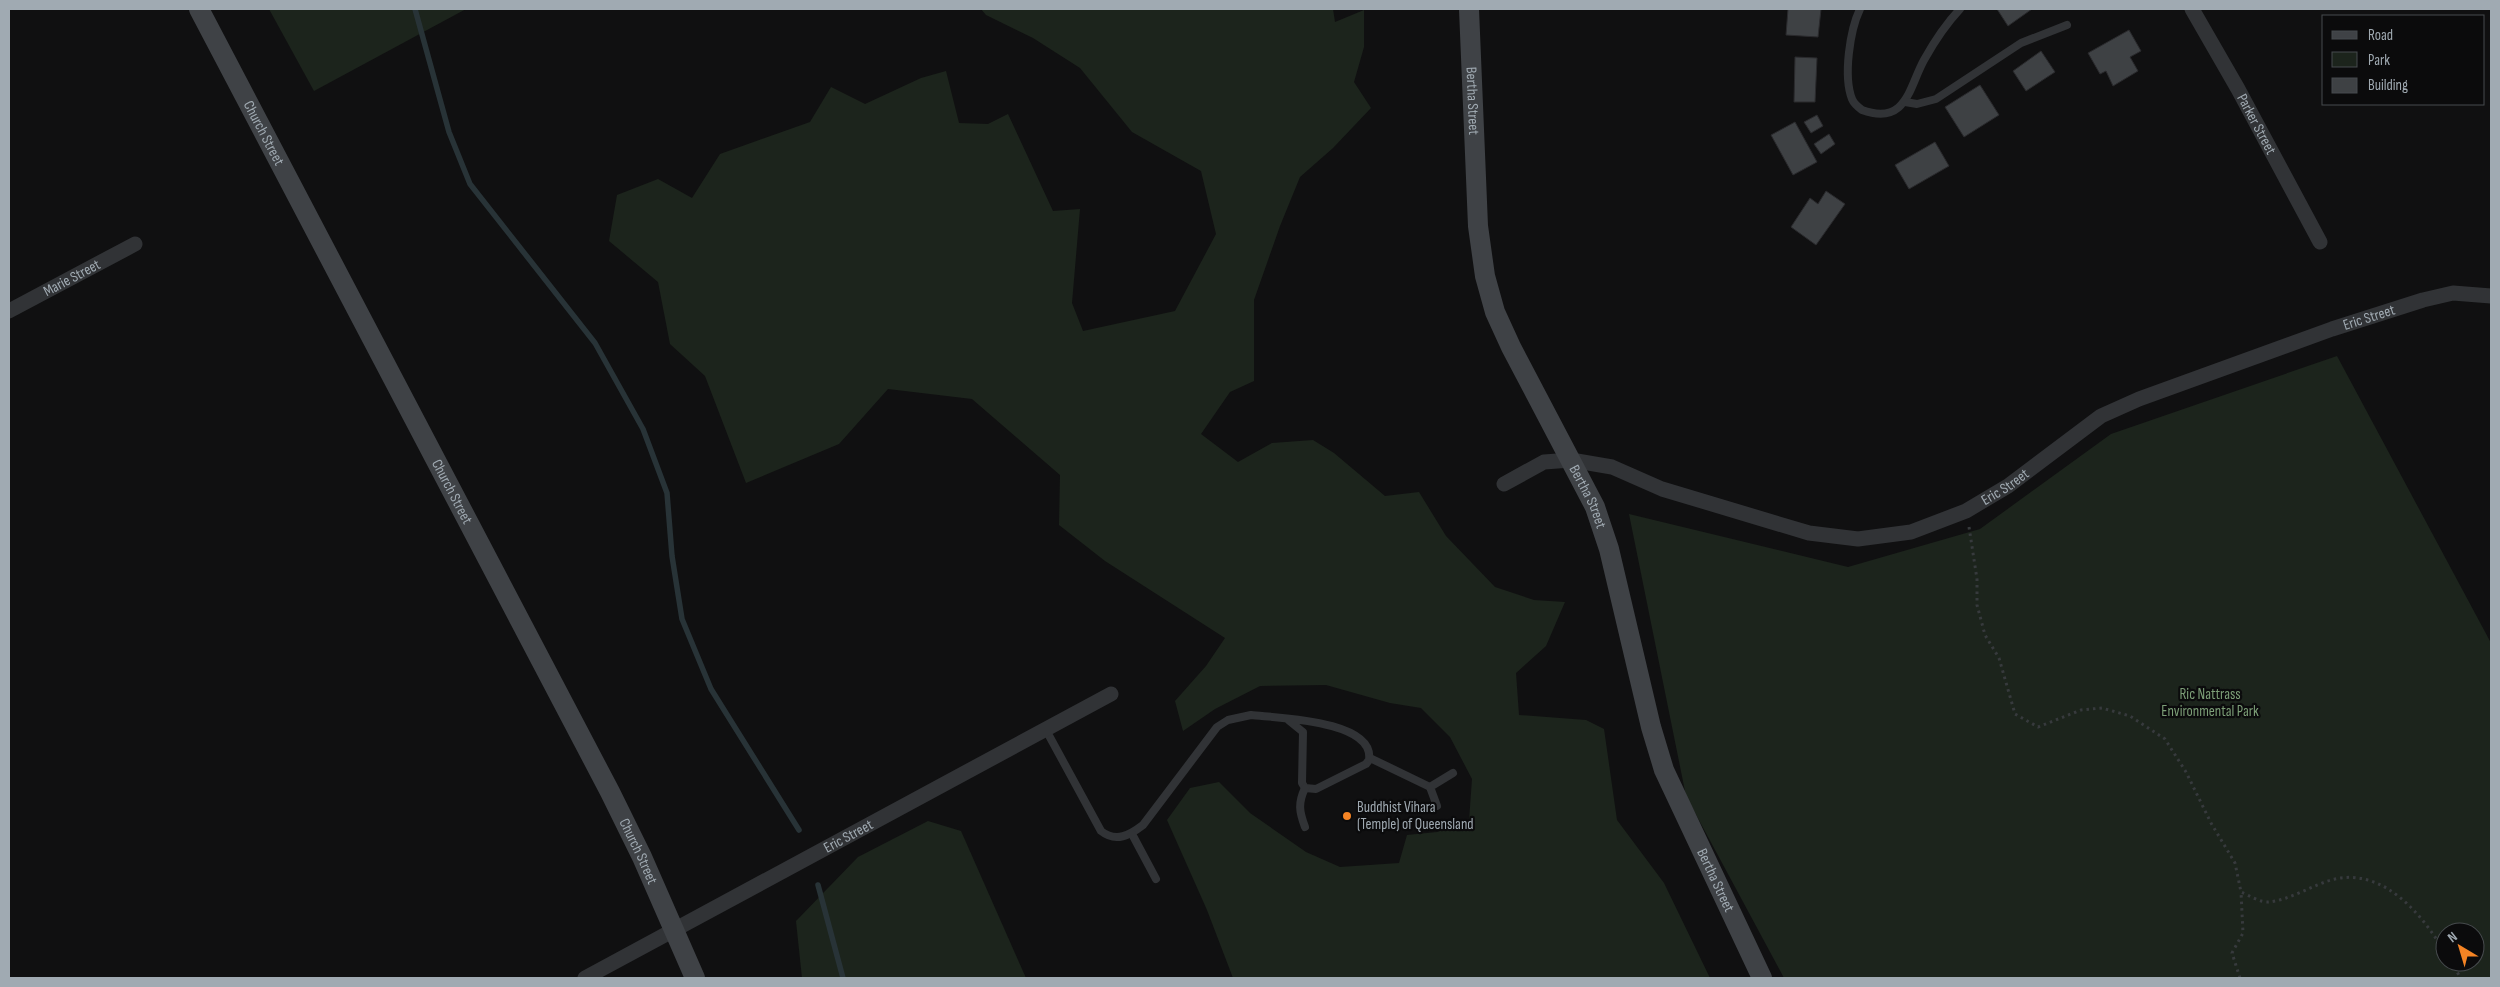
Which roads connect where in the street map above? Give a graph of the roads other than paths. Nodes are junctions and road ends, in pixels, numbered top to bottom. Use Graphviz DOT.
graph roads {
  1 [pos="199,9"];
  2 [pos="1469,9"];
  3 [pos="1860,9"];
  4 [pos="1960,9"];
  5 [pos="2192,9"];
  6 [pos="2066,25"];
  7 [pos="1905,102"];
  8 [pos="2320,242"];
  9 [pos="135,244"];
  10 [pos="2491,296"];
  11 [pos="9,311"];
  12 [pos="1571,460"];
  13 [pos="1504,484"];
  14 [pos="1111,694"];
  15 [pos="1287,719"];
  16 [pos="1046,730"];
  17 [pos="1370,758"];
  18 [pos="1453,773"];
  19 [pos="1430,787"];
  20 [pos="1304,788"];
  21 [pos="1437,806"];
  22 [pos="1305,827"];
  23 [pos="1132,834"];
  24 [pos="1156,880"];
  25 [pos="673,930"];
  26 [pos="585,978"];
  27 [pos="695,978"];
  28 [pos="1762,978"];
  1 -- 25 [label="street, Church Street"];
  2 -- 12 [label="street, Bertha Street"];
  3 -- 7 [label="lane"];
  4 -- 7 [label="lane"];
  5 -- 8 [label="street, Parker Street"];
  6 -- 7 [label="lane"];
  9 -- 11 [label="street, Marie Street"];
  10 -- 12 [label="street, Eric Street"];
  12 -- 13 [label="street, Eric Street"];
  12 -- 28 [label="street, Bertha Street"];
  14 -- 16 [label="street, Eric Street"];
  15 -- 17 [label="lane"];
  15 -- 20 [label="lane"];
  15 -- 23 [label="lane"];
  16 -- 23 [label="lane"];
  16 -- 25 [label="street, Eric Street"];
  17 -- 19 [label="lane"];
  17 -- 20 [label="lane"];
  18 -- 19 [label="lane"];
  19 -- 21 [label="lane"];
  20 -- 22 [label="lane"];
  23 -- 24 [label="lane"];
  25 -- 26 [label="street, Eric Street"];
  25 -- 27 [label="street, Church Street"];
}
